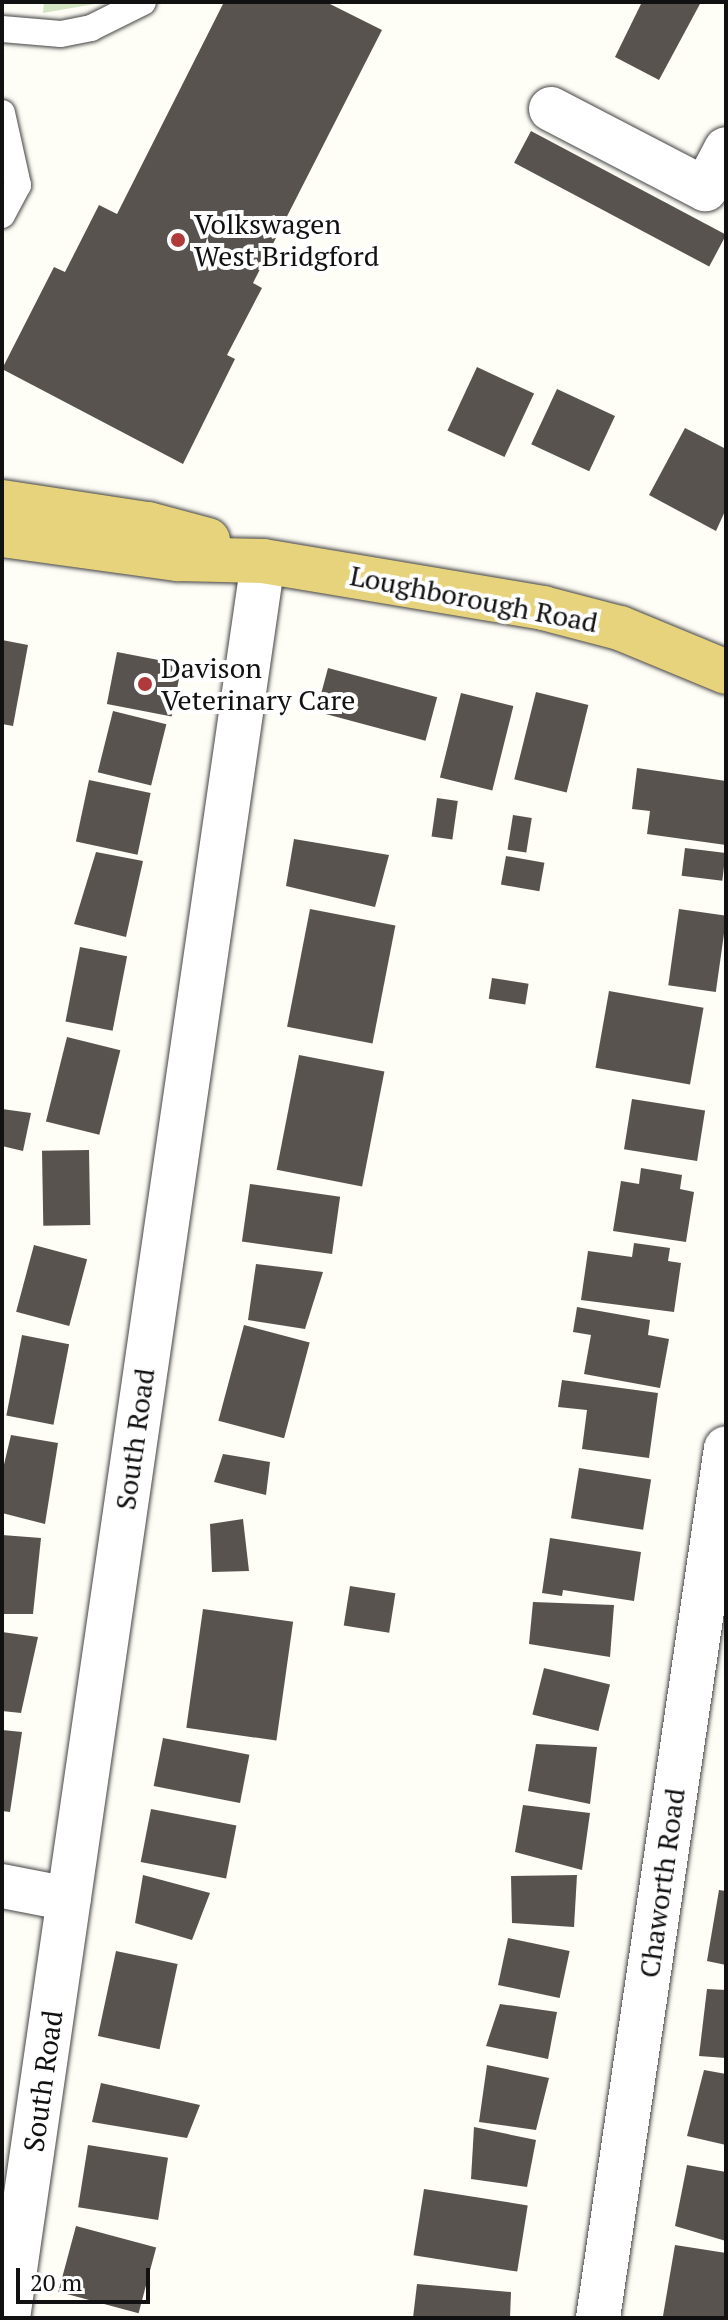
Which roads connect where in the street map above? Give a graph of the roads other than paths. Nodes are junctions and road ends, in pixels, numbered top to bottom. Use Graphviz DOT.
graph roads {
  1 [pos="143,2"];
  2 [pos="2,30"];
  3 [pos="551,109"];
  4 [pos="2,113"];
  5 [pos="726,149"];
  6 [pos="2,215"];
  7 [pos="2,502"];
  8 [pos="2,535"];
  9 [pos="263,561"];
  10 [pos="726,672"];
  11 [pos="726,1448"];
  12 [pos="2,1886"];
  13 [pos="69,1899"];
  14 [pos="8,2318"];
  15 [pos="598,2318"];
  1 -- 2 [label="lane"];
  3 -- 5 [label="street"];
  4 -- 6 [label="lane"];
  7 -- 9 [label="main road, Loughborough Road"];
  8 -- 9 [label="main road, Loughborough Road"];
  9 -- 10 [label="main road, Loughborough Road"];
  9 -- 13 [label="street, South Road"];
  11 -- 15 [label="street, Chaworth Road"];
  12 -- 13 [label="street"];
  13 -- 14 [label="street, South Road"];
}
